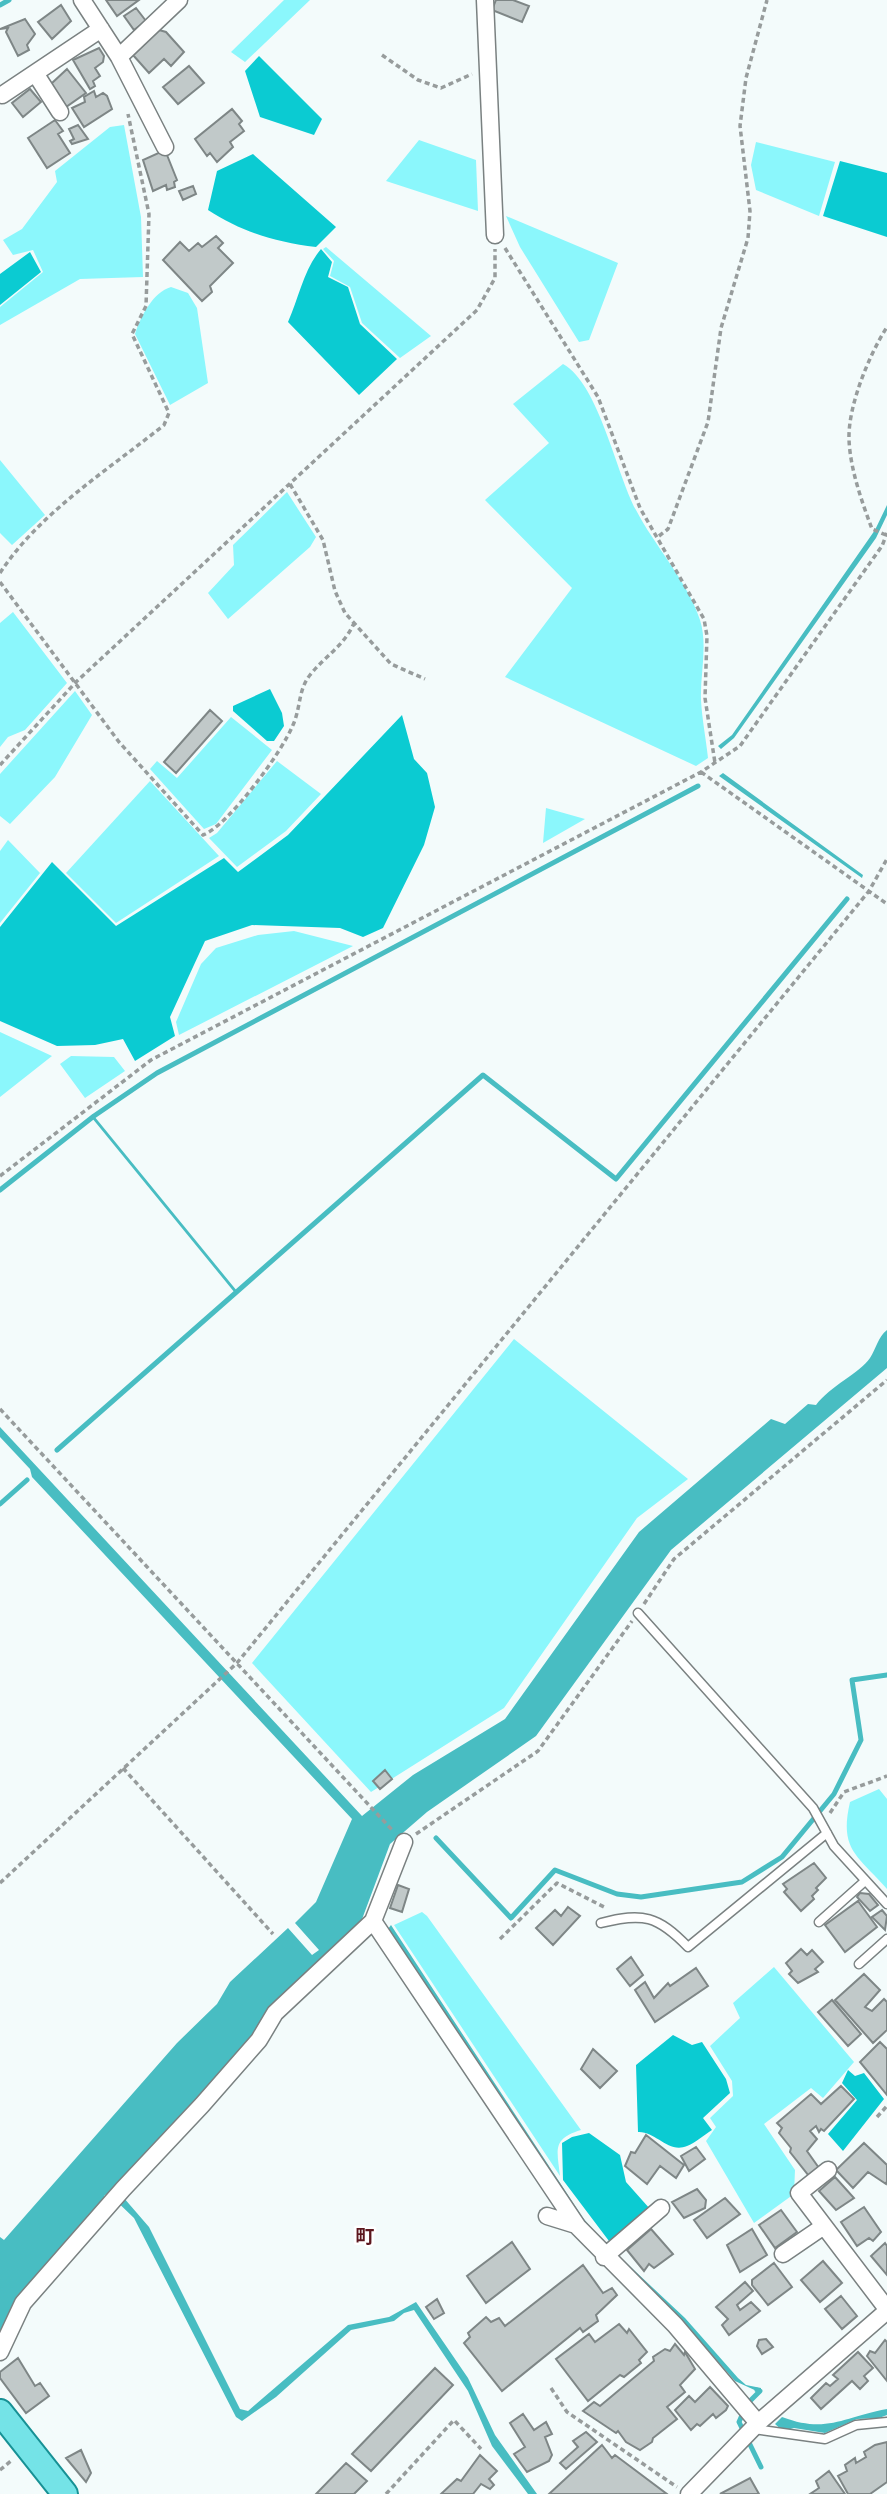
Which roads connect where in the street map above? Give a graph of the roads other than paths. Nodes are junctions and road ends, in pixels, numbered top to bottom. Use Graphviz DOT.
graph roads {
  1 [pos="82,0"];
  2 [pos="179,0"];
  3 [pos="485,0"];
  4 [pos="101,29"];
  5 [pos="119,57"];
  6 [pos="35,74"];
  7 [pos="2,95"];
  8 [pos="60,112"];
  9 [pos="165,146"];
  10 [pos="495,235"];
  11 [pos="638,1613"];
  12 [pos="825,1831"];
  13 [pos="404,1842"];
  14 [pos="865,1881"];
  15 [pos="887,1904"];
  16 [pos="373,1921"];
  17 [pos="819,1922"];
  18 [pos="601,1923"];
  19 [pos="887,1939"];
  20 [pos="859,1964"];
  21 [pos="828,2171"];
  22 [pos="661,2208"];
  23 [pos="547,2216"];
  24 [pos="576,2225"];
  25 [pos="824,2226"];
  26 [pos="783,2254"];
  27 [pos="604,2257"];
  28 [pos="887,2310"];
  29 [pos="0,2351"];
  30 [pos="0,2412"];
  31 [pos="887,2421"];
  32 [pos="755,2426"];
  33 [pos="65,2494"];
  34 [pos="688,2494"];
  1 -- 4 [label="street"];
  2 -- 5 [label="street"];
  3 -- 10 [label="street"];
  4 -- 5 [label="street"];
  4 -- 6 [label="street"];
  5 -- 9 [label="street"];
  6 -- 7 [label="street"];
  6 -- 8 [label="street"];
  11 -- 12 [label="lane"];
  12 -- 14 [label="lane"];
  12 -- 18 [label="lane"];
  13 -- 16 [label="street"];
  14 -- 15 [label="lane"];
  14 -- 17 [label="lane"];
  16 -- 24 [label="street"];
  16 -- 29 [label="street"];
  19 -- 20 [label="lane"];
  21 -- 25 [label="street"];
  22 -- 27 [label="street"];
  23 -- 24 [label="street"];
  24 -- 27 [label="street"];
  25 -- 26 [label="street"];
  25 -- 28 [label="street"];
  27 -- 32 [label="street"];
  28 -- 32 [label="street"];
  30 -- 33 [label="main road"];
  31 -- 32 [label="lane"];
  32 -- 34 [label="street"];
}
